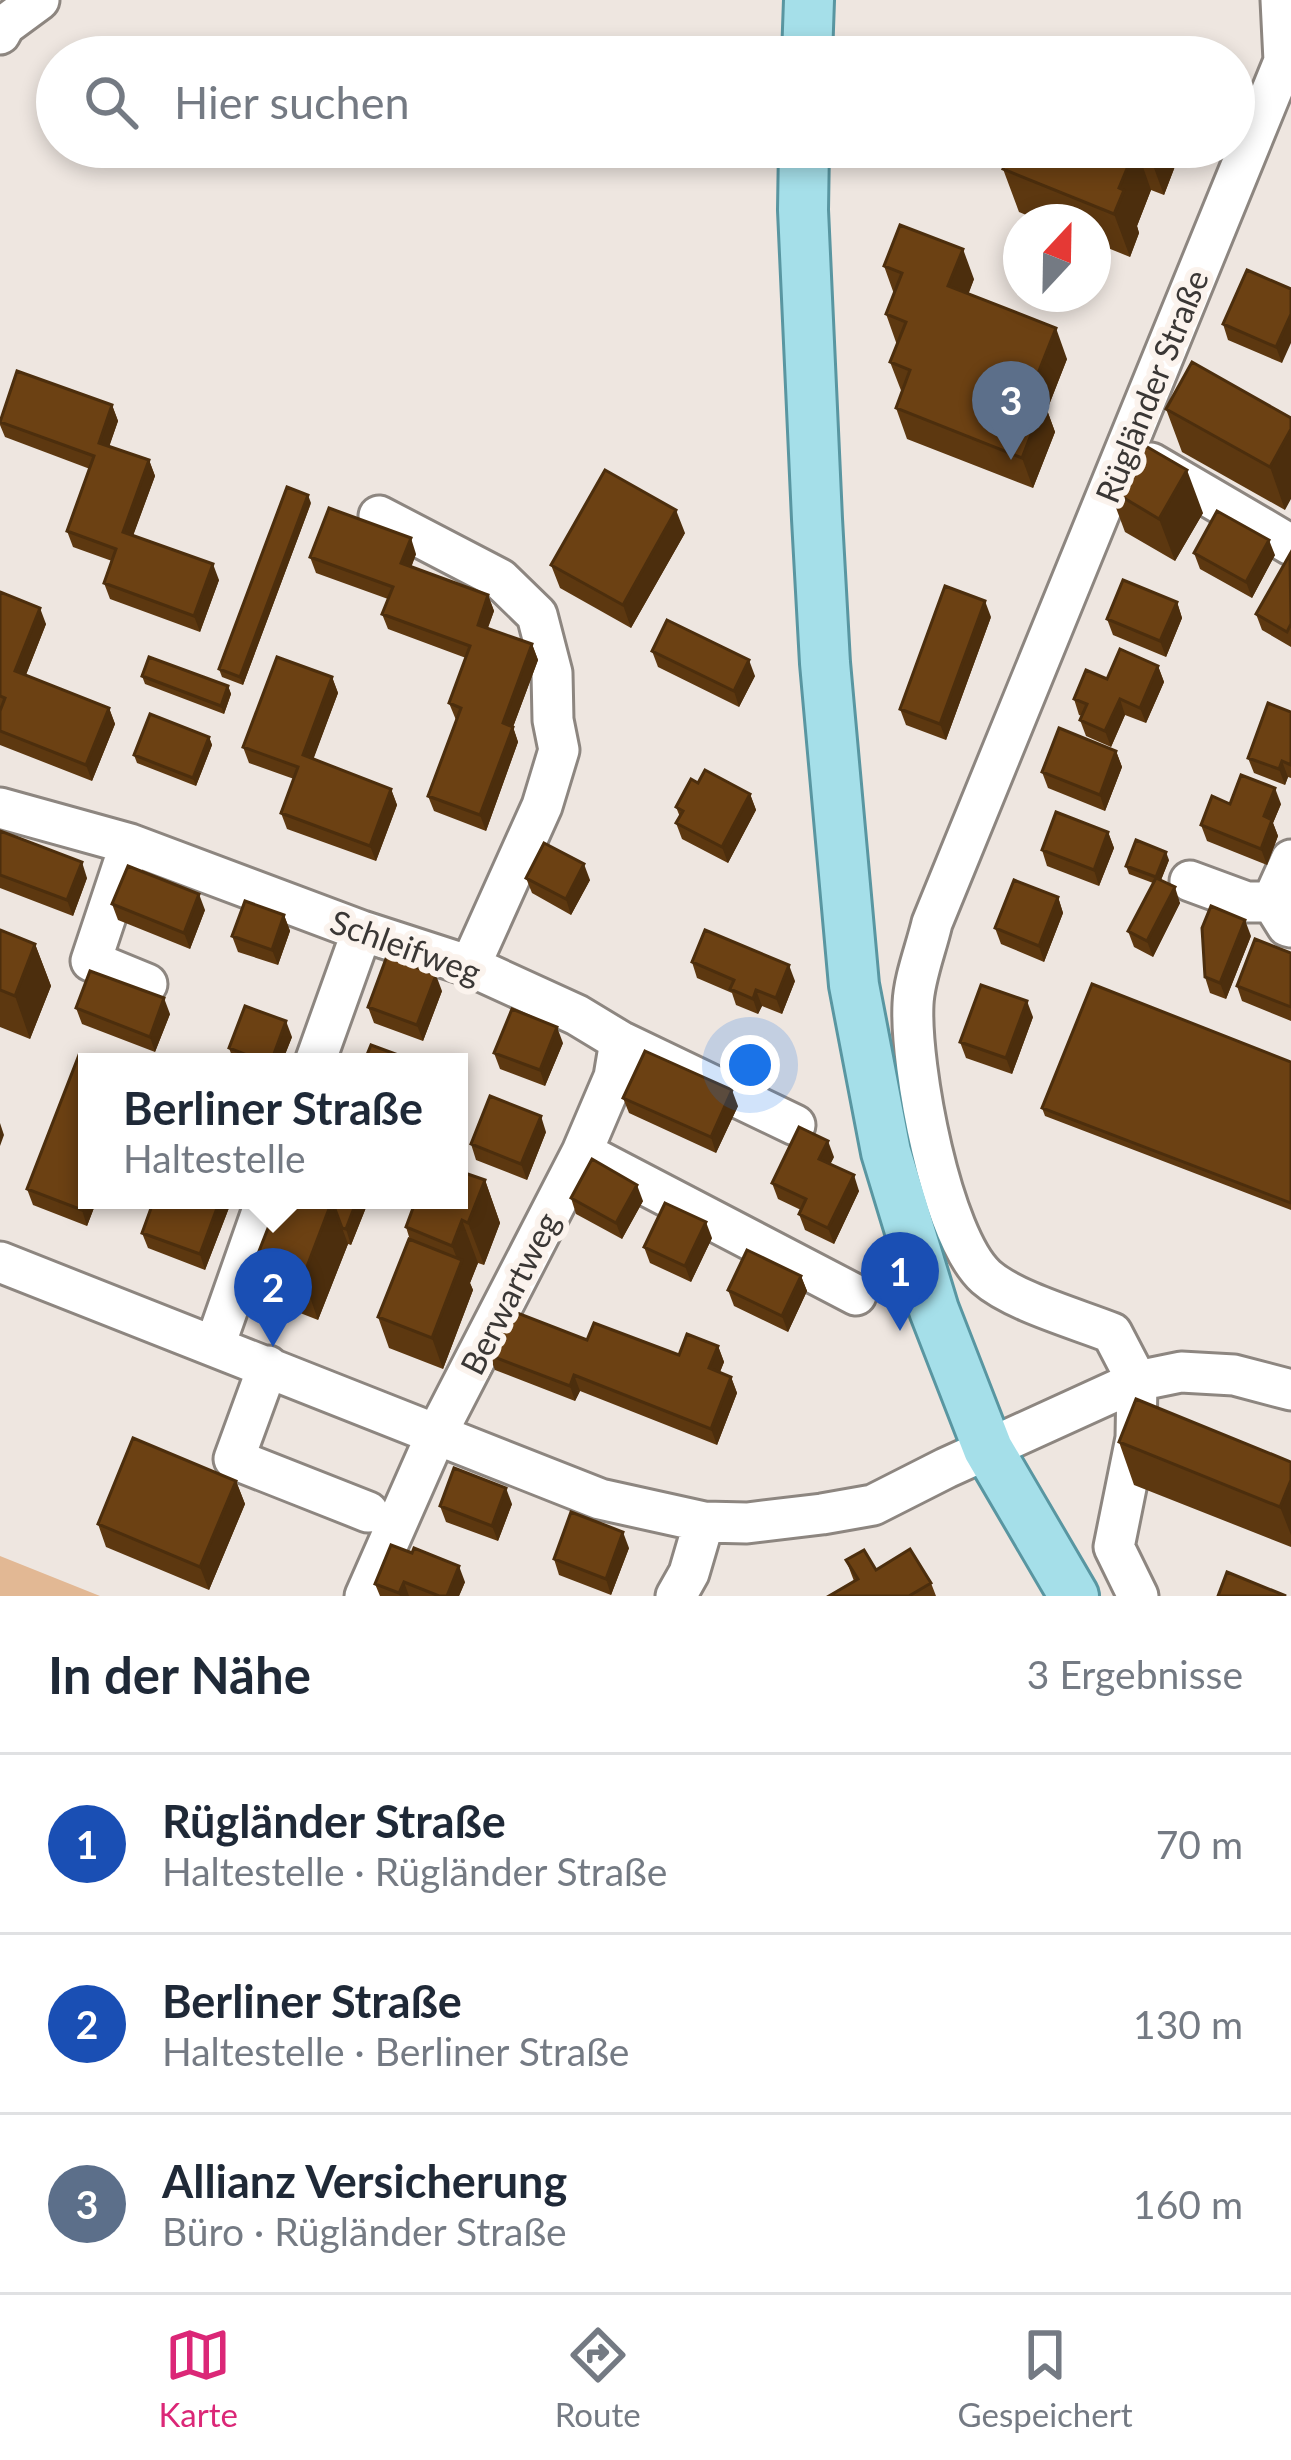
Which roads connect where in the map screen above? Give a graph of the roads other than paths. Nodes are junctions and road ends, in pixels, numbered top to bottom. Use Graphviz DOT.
graph roads {
  1 [pos="39,0"];
  2 [pos="809,0"];
  3 [pos="1281,0"];
  4 [pos="2,26"];
  5 [pos="808,36"];
  6 [pos="1287,63"];
  7 [pos="1255,139"];
  8 [pos="803,168"];
  9 [pos="1243,168"];
  10 [pos="1163,356"];
  11 [pos="1200,377"];
  12 [pos="1126,448"];
  13 [pos="379,516"];
  14 [pos="1291,545"];
  15 [pos="0,808"];
  16 [pos="130,844"];
  17 [pos="1291,860"];
  18 [pos="1190,881"];
  19 [pos="1281,914"];
  20 [pos="362,931"];
  21 [pos="470,966"];
  22 [pos="147,984"];
  23 [pos="620,1041"];
  24 [pos="319,1053"];
  25 [pos="795,1125"];
  26 [pos="582,1152"];
  27 [pos="263,1209"];
  28 [pos="0,1262"];
  29 [pos="856,1295"];
  30 [pos="215,1345"];
  31 [pos="268,1366"];
  32 [pos="1136,1381"];
  33 [pos="1291,1390"];
  34 [pos="436,1435"];
  35 [pos="988,1449"];
  36 [pos="368,1512"];
  37 [pos="704,1522"];
  38 [pos="365,1596"];
  39 [pos="676,1596"];
  40 [pos="1074,1596"];
  41 [pos="1138,1596"];
  1 -- 4 [label="street"];
  2 -- 5 [label="main road"];
  3 -- 6 [label="street"];
  6 -- 7 [label="street, Rügländer Straße"];
  8 -- 35 [label="main road"];
  9 -- 10 [label="street, Rügländer Straße"];
  10 -- 11 [label="street"];
  10 -- 12 [label="street, Rügländer Straße"];
  12 -- 14 [label="street"];
  12 -- 32 [label="street, Rügländer Straße"];
  13 -- 21 [label="street"];
  15 -- 16 [label="street, Schleifweg"];
  16 -- 20 [label="street, Schleifweg"];
  16 -- 22 [label="street"];
  17 -- 19 [label="street"];
  18 -- 19 [label="street"];
  20 -- 21 [label="street, Schleifweg"];
  20 -- 24 [label="street"];
  21 -- 23 [label="street, Schleifweg"];
  23 -- 25 [label="street, Schleifweg"];
  23 -- 26 [label="street, Berwartweg"];
  26 -- 29 [label="street"];
  26 -- 34 [label="street, Berwartweg"];
  27 -- 30 [label="street"];
  28 -- 30 [label="street"];
  30 -- 31 [label="street"];
  31 -- 34 [label="street"];
  31 -- 36 [label="street"];
  32 -- 33 [label="street"];
  32 -- 35 [label="street"];
  32 -- 41 [label="street"];
  34 -- 37 [label="street"];
  34 -- 38 [label="street, Berwartweg"];
  35 -- 37 [label="street"];
  35 -- 40 [label="main road"];
  37 -- 39 [label="street"];
}
